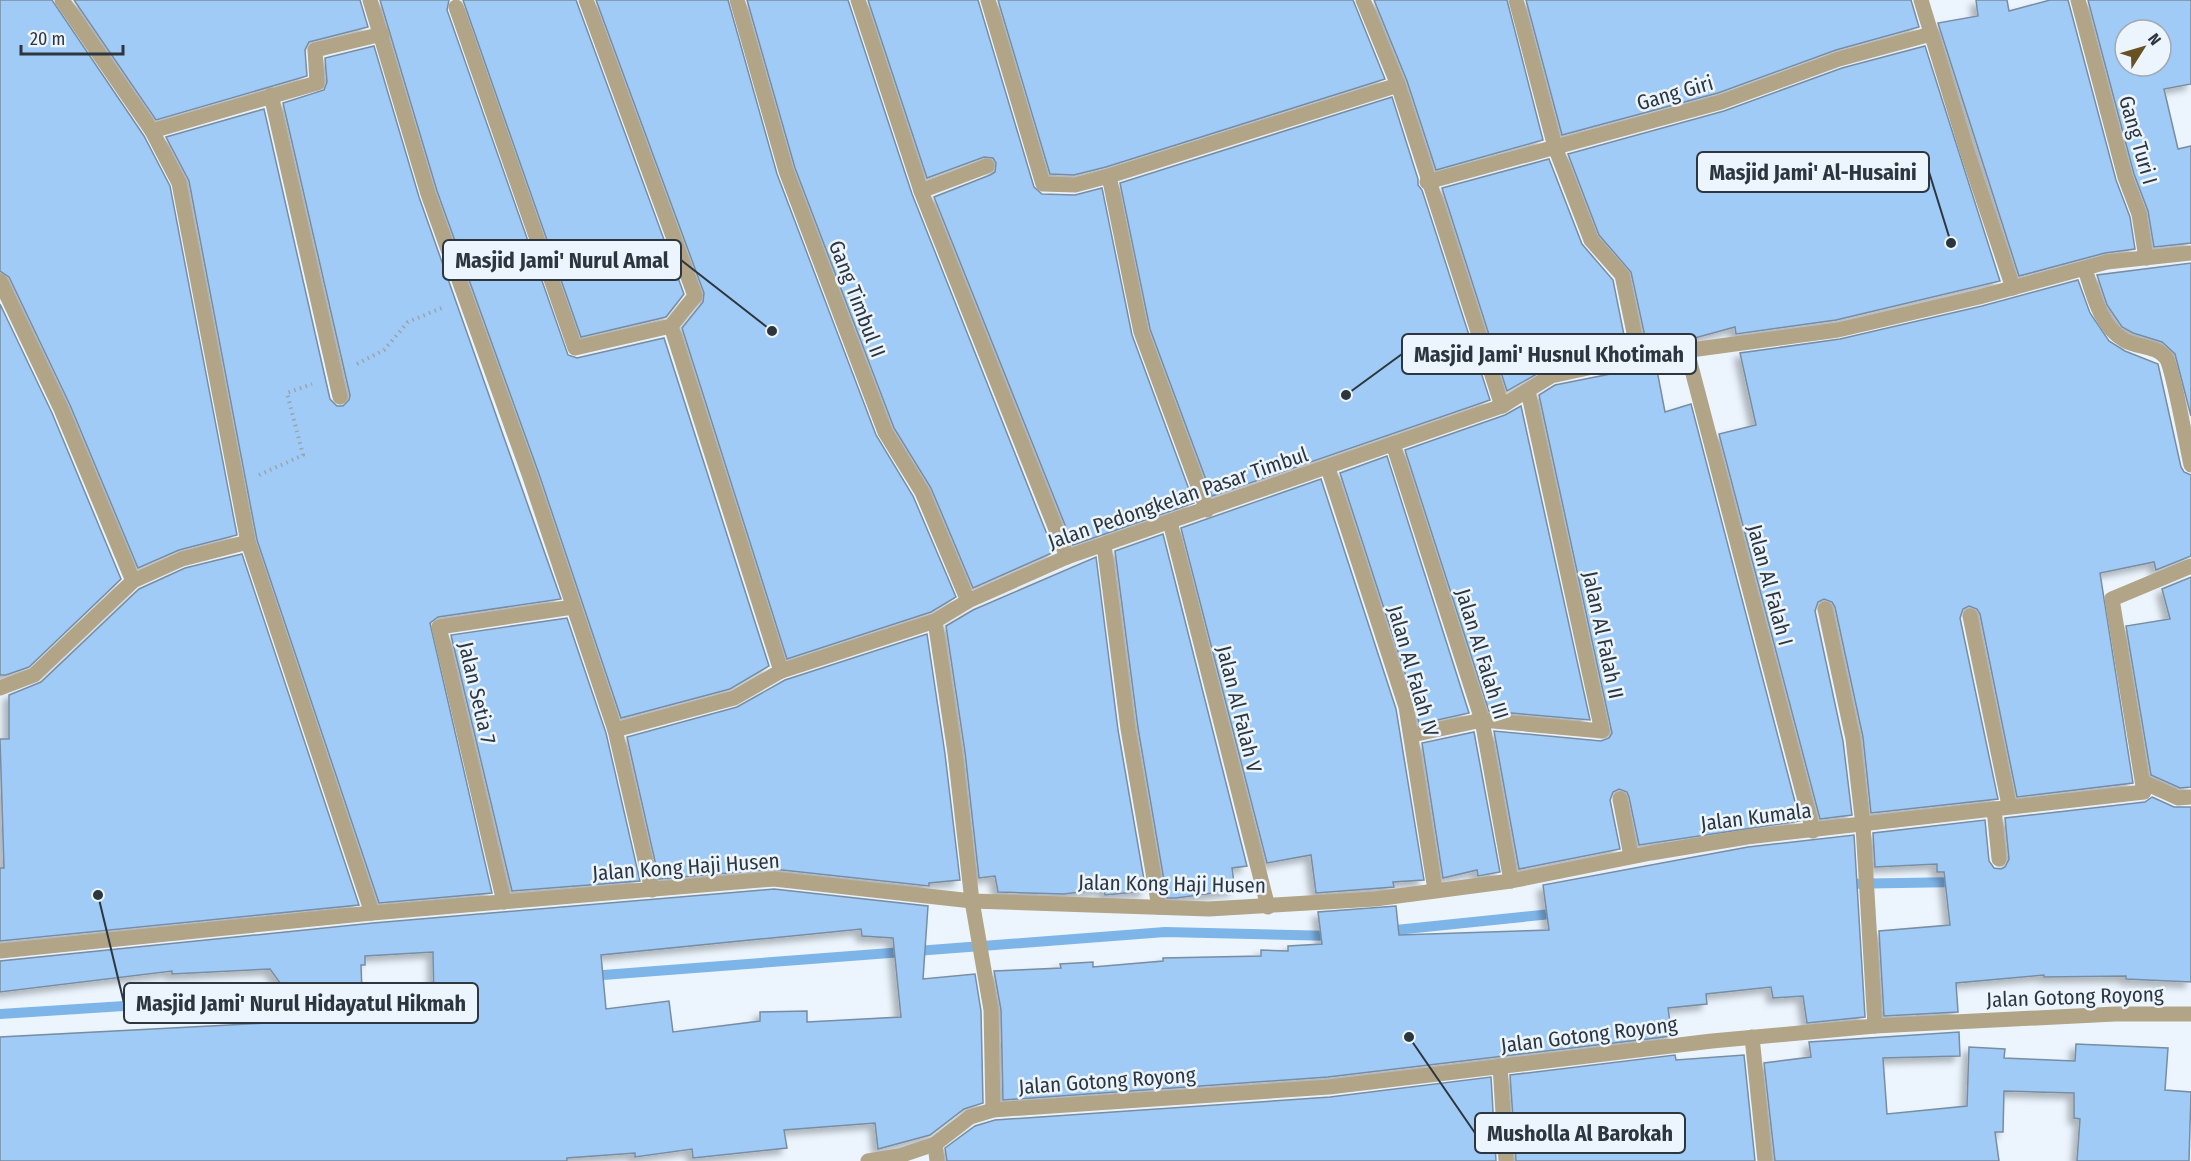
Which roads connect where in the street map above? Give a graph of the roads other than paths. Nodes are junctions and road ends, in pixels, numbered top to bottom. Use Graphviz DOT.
graph roads {
  1 [pos="62,0"];
  2 [pos="370,0"];
  3 [pos="586,0"];
  4 [pos="737,0"];
  5 [pos="858,0"];
  6 [pos="988,0"];
  7 [pos="1362,0"];
  8 [pos="1516,0"];
  9 [pos="1922,0"];
  10 [pos="2078,0"];
  11 [pos="456,7"];
  12 [pos="382,34"];
  13 [pos="1931,34"];
  14 [pos="1398,85"];
  15 [pos="271,95"];
  16 [pos="152,131"];
  17 [pos="1555,147"];
  18 [pos="987,166"];
  19 [pos="1109,176"];
  20 [pos="1427,182"];
  21 [pos="921,191"];
  22 [pos="2191,253"];
  23 [pos="2146,258"];
  24 [pos="2085,269"];
  25 [pos="0,281"];
  26 [pos="2013,288"];
  27 [pos="671,326"];
  28 [pos="1687,351"];
  29 [pos="1639,357"];
  30 [pos="1528,391"];
  31 [pos="340,397"];
  32 [pos="1502,406"];
  33 [pos="2186,418"];
  34 [pos="1394,444"];
  35 [pos="2191,465"];
  36 [pos="1328,468"];
  37 [pos="1207,510"];
  38 [pos="1170,522"];
  39 [pos="248,542"];
  40 [pos="1104,546"];
  41 [pos="1066,557"];
  42 [pos="2191,566"];
  43 [pos="133,581"];
  44 [pos="968,601"];
  45 [pos="573,607"];
  46 [pos="1825,609"];
  47 [pos="1970,616"];
  48 [pos="935,621"];
  49 [pos="781,671"];
  50 [pos="0,688"];
  51 [pos="1482,720"];
  52 [pos="615,730"];
  53 [pos="1412,735"];
  54 [pos="2144,787"];
  55 [pos="2191,797"];
  56 [pos="1620,799"];
  57 [pos="2002,807"];
  58 [pos="1863,826"];
  59 [pos="1813,831"];
  60 [pos="1632,856"];
  61 [pos="1999,859"];
  62 [pos="1511,881"];
  63 [pos="652,890"];
  64 [pos="1435,890"];
  65 [pos="1375,899"];
  66 [pos="504,902"];
  67 [pos="973,904"];
  68 [pos="1159,907"];
  69 [pos="1268,907"];
  70 [pos="372,913"];
  71 [pos="0,951"];
  72 [pos="2191,1014"];
  73 [pos="1875,1026"];
  74 [pos="1752,1037"];
  75 [pos="1500,1066"];
  76 [pos="993,1110"];
  77 [pos="935,1144"];
  78 [pos="868,1161"];
  79 [pos="937,1161"];
  80 [pos="1506,1161"];
  81 [pos="1765,1161"];
  1 -- 16 [label="street"];
  2 -- 12 [label="street"];
  3 -- 27 [label="street"];
  4 -- 44 [label="street, Gang Timbul II"];
  5 -- 21 [label="street"];
  6 -- 19 [label="street"];
  7 -- 14 [label="street"];
  8 -- 17 [label="street"];
  9 -- 13 [label="street"];
  10 -- 23 [label="street, Gang Turi I"];
  11 -- 27 [label="street"];
  12 -- 15 [label="street"];
  12 -- 45 [label="street"];
  13 -- 17 [label="street, Gang Giri"];
  13 -- 26 [label="street"];
  14 -- 19 [label="street"];
  14 -- 20 [label="street"];
  15 -- 16 [label="street"];
  15 -- 31 [label="street"];
  16 -- 39 [label="street"];
  17 -- 20 [label="street, Gang Giri"];
  17 -- 29 [label="street"];
  18 -- 21 [label="street"];
  19 -- 37 [label="street"];
  20 -- 32 [label="street"];
  21 -- 41 [label="street"];
  22 -- 23 [label="street"];
  23 -- 24 [label="street"];
  24 -- 26 [label="street"];
  24 -- 33 [label="street"];
  25 -- 43 [label="street"];
  26 -- 28 [label="street"];
  27 -- 49 [label="street"];
  28 -- 29 [label="street"];
  28 -- 59 [label="street, Jalan Al Falah I"];
  29 -- 30 [label="street"];
  30 -- 32 [label="street"];
  30 -- 51 [label="street, Jalan Al Falah II"];
  32 -- 34 [label="street, Jalan Pedongkelan Pasar Timbul"];
  33 -- 35 [label="street"];
  34 -- 36 [label="street, Jalan Pedongkelan Pasar Timbul"];
  34 -- 51 [label="street, Jalan Al Falah III"];
  36 -- 37 [label="street, Jalan Pedongkelan Pasar Timbul"];
  36 -- 53 [label="street, Jalan Al Falah IV"];
  37 -- 38 [label="street, Jalan Pedongkelan Pasar Timbul"];
  38 -- 40 [label="street, Jalan Pedongkelan Pasar Timbul"];
  38 -- 69 [label="street, Jalan Al Falah V"];
  39 -- 43 [label="street"];
  39 -- 70 [label="street"];
  40 -- 41 [label="street, Jalan Pedongkelan Pasar Timbul"];
  40 -- 68 [label="street"];
  41 -- 44 [label="street, Jalan Pedongkelan Pasar Timbul"];
  42 -- 54 [label="street"];
  43 -- 50 [label="street"];
  44 -- 48 [label="street, Jalan Pedongkelan Pasar Timbul"];
  45 -- 52 [label="street"];
  45 -- 66 [label="street, Jalan Setia 7"];
  46 -- 58 [label="street"];
  47 -- 57 [label="street"];
  48 -- 49 [label="street, Jalan Pedongkelan Pasar Timbul"];
  48 -- 67 [label="street"];
  49 -- 52 [label="street, Jalan Pedongkelan Pasar Timbul"];
  51 -- 53 [label="street, Jalan Al Falah II"];
  51 -- 62 [label="street, Jalan Al Falah III"];
  52 -- 63 [label="street"];
  53 -- 64 [label="street, Jalan Al Falah IV"];
  54 -- 55 [label="street"];
  54 -- 57 [label="street, Jalan Kumala"];
  56 -- 60 [label="street"];
  57 -- 58 [label="street, Jalan Kumala"];
  57 -- 61 [label="street"];
  58 -- 59 [label="street, Jalan Kumala"];
  58 -- 73 [label="street"];
  59 -- 60 [label="street, Jalan Kumala"];
  60 -- 62 [label="street, Jalan Kumala"];
  62 -- 64 [label="street, Jalan Kumala"];
  63 -- 66 [label="street, Jalan Kong Haji Husen"];
  63 -- 67 [label="street, Jalan Kong Haji Husen"];
  64 -- 65 [label="street, Jalan Kumala"];
  65 -- 69 [label="street, Jalan Kong Haji Husen"];
  66 -- 70 [label="street, Jalan Kong Haji Husen"];
  67 -- 68 [label="street, Jalan Kong Haji Husen"];
  67 -- 76 [label="street"];
  68 -- 69 [label="street, Jalan Kong Haji Husen"];
  70 -- 71 [label="street, Jalan Kong Haji Husen"];
  72 -- 73 [label="street, Jalan Gotong Royong"];
  73 -- 74 [label="street, Jalan Gotong Royong"];
  74 -- 75 [label="street, Jalan Gotong Royong"];
  74 -- 81 [label="street"];
  75 -- 76 [label="street, Jalan Gotong Royong"];
  75 -- 80 [label="street"];
  76 -- 77 [label="street, Jalan Gotong Royong"];
  77 -- 78 [label="street, Jalan Gotong Royong"];
  77 -- 79 [label="street"];
}
